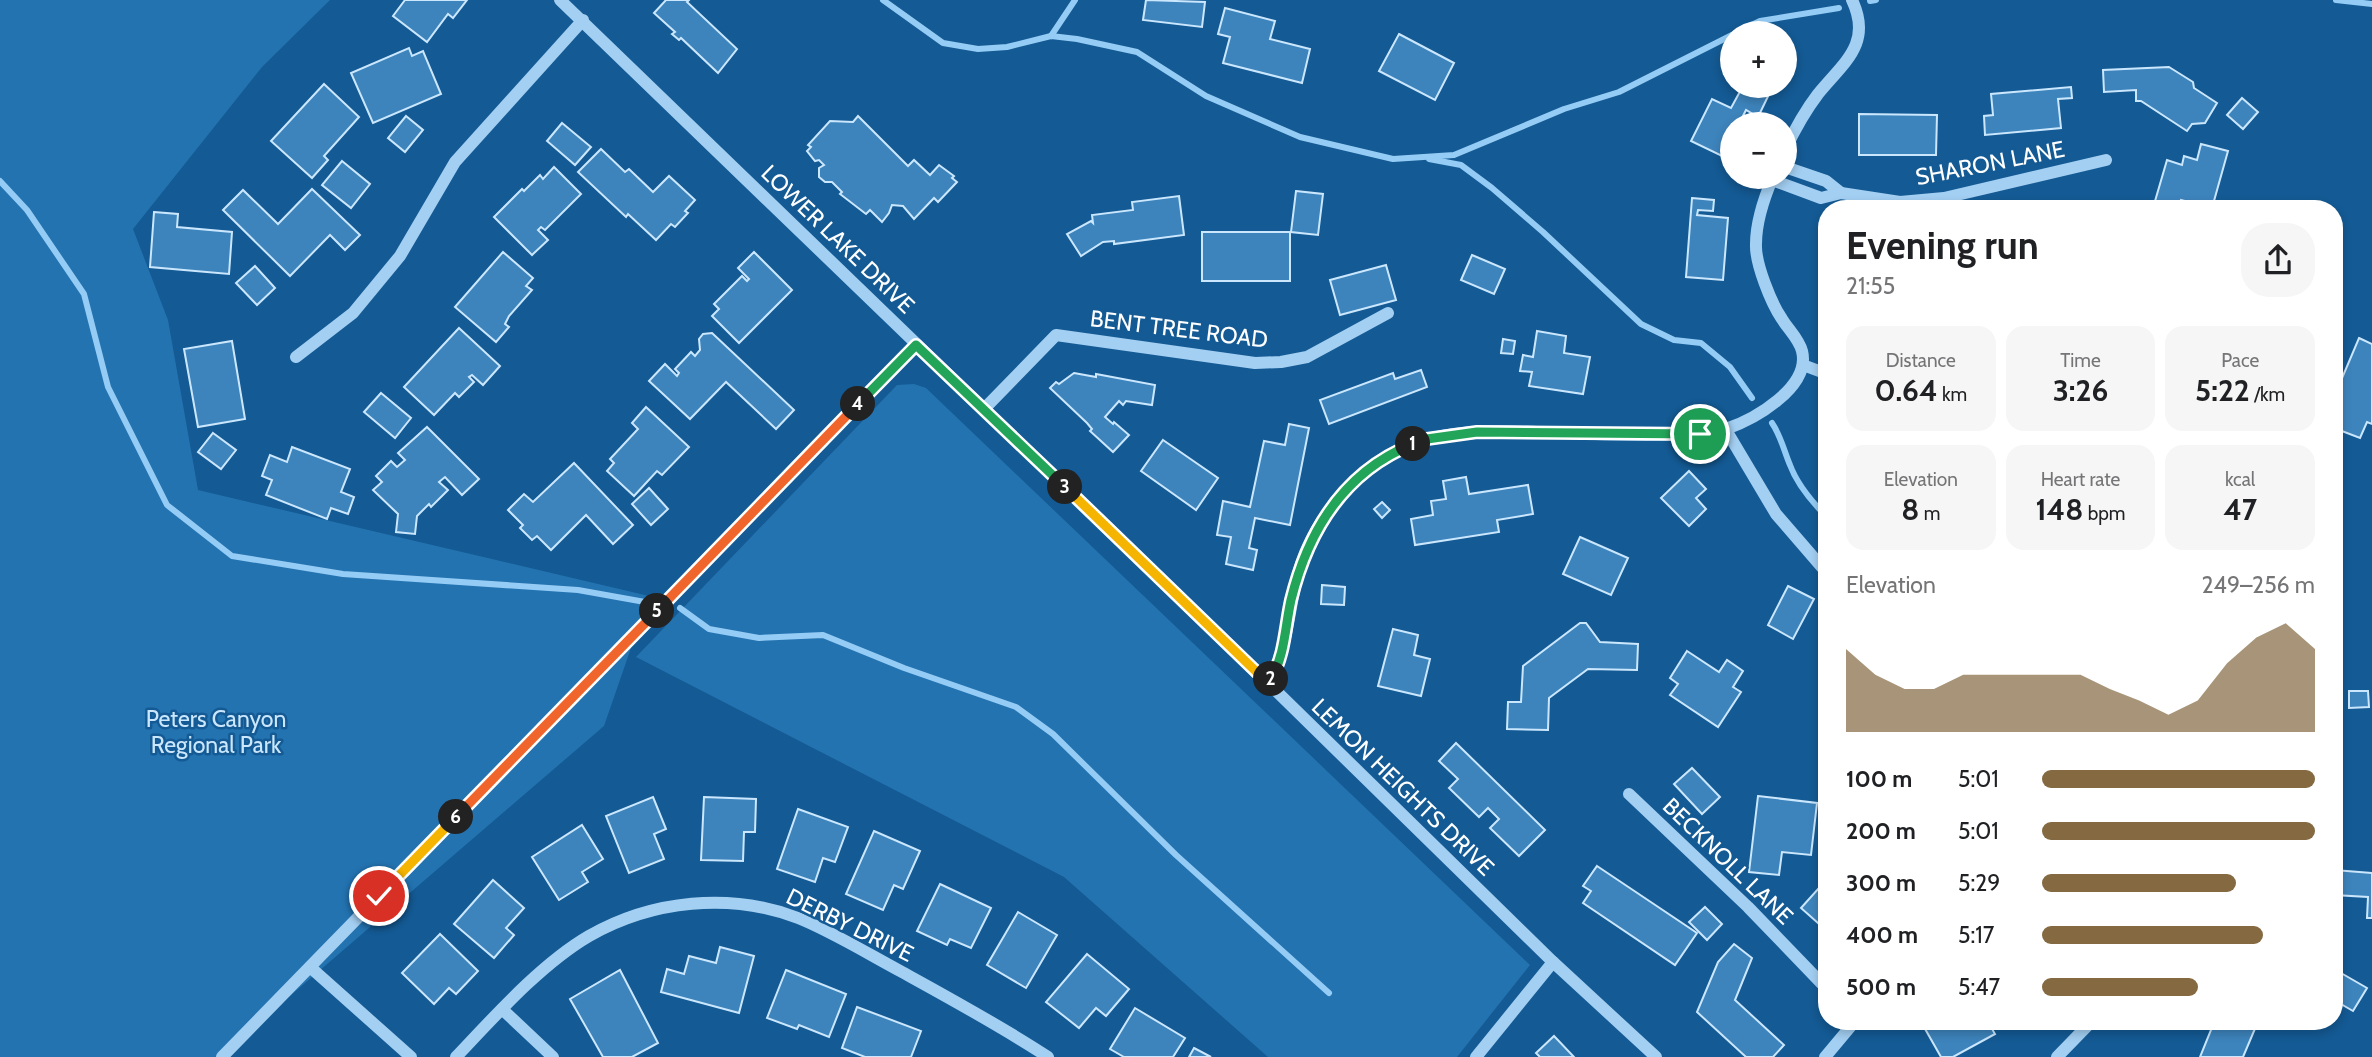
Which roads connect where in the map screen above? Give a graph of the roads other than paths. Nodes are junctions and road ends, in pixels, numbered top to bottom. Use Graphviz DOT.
graph roads {
  1 [pos="560,0"];
  2 [pos="1852,0"];
  3 [pos="583,20"];
  4 [pos="1797,130"];
  5 [pos="2106,160"];
  6 [pos="1797,171"];
  7 [pos="1797,188"];
  8 [pos="1768,189"];
  9 [pos="1841,193"];
  10 [pos="1887,200"];
  11 [pos="1922,200"];
  12 [pos="1388,313"];
  13 [pos="916,345"];
  14 [pos="296,357"];
  15 [pos="1803,365"];
  16 [pos="1818,371"];
  17 [pos="984,409"];
  18 [pos="1726,430"];
  19 [pos="1818,563"];
  20 [pos="1268,683"];
  21 [pos="1629,794"];
  22 [pos="1553,962"];
  23 [pos="310,967"];
  24 [pos="1818,980"];
  25 [pos="502,1009"];
  26 [pos="1848,1030"];
  27 [pos="2083,1030"];
  28 [pos="222,1057"];
  29 [pos="411,1057"];
  30 [pos="456,1057"];
  31 [pos="553,1057"];
  32 [pos="1048,1057"];
  33 [pos="1476,1057"];
  34 [pos="1656,1057"];
  35 [pos="1825,1057"];
  36 [pos="2057,1057"];
  1 -- 3 [label="street, LOWER LAKE DRIVE"];
  2 -- 4 [label="street"];
  3 -- 13 [label="street, LOWER LAKE DRIVE"];
  3 -- 14 [label="street"];
  5 -- 11 [label="street, SHARON LANE"];
  6 -- 9 [label="street, SHARON LANE"];
  7 -- 9 [label="street, SHARON LANE"];
  8 -- 15 [label="street"];
  9 -- 10 [label="street, SHARON LANE"];
  12 -- 17 [label="street, BENT TREE ROAD"];
  13 -- 17 [label="street, LOWER LAKE DRIVE"];
  13 -- 23 [label="street"];
  15 -- 16 [label="street"];
  15 -- 18 [label="street"];
  17 -- 20 [label="street, LOWER LAKE DRIVE"];
  18 -- 19 [label="street"];
  18 -- 20 [label="street"];
  20 -- 22 [label="street, LEMON HEIGHTS DRIVE"];
  21 -- 24 [label="street, BECKNOLL LANE"];
  22 -- 33 [label="street"];
  22 -- 34 [label="street, LEMON HEIGHTS DRIVE"];
  23 -- 28 [label="street"];
  23 -- 29 [label="street"];
  25 -- 30 [label="street, DERBY DRIVE"];
  25 -- 31 [label="street"];
  25 -- 32 [label="street, DERBY DRIVE"];
  26 -- 35 [label="street"];
  27 -- 36 [label="street"];
}
